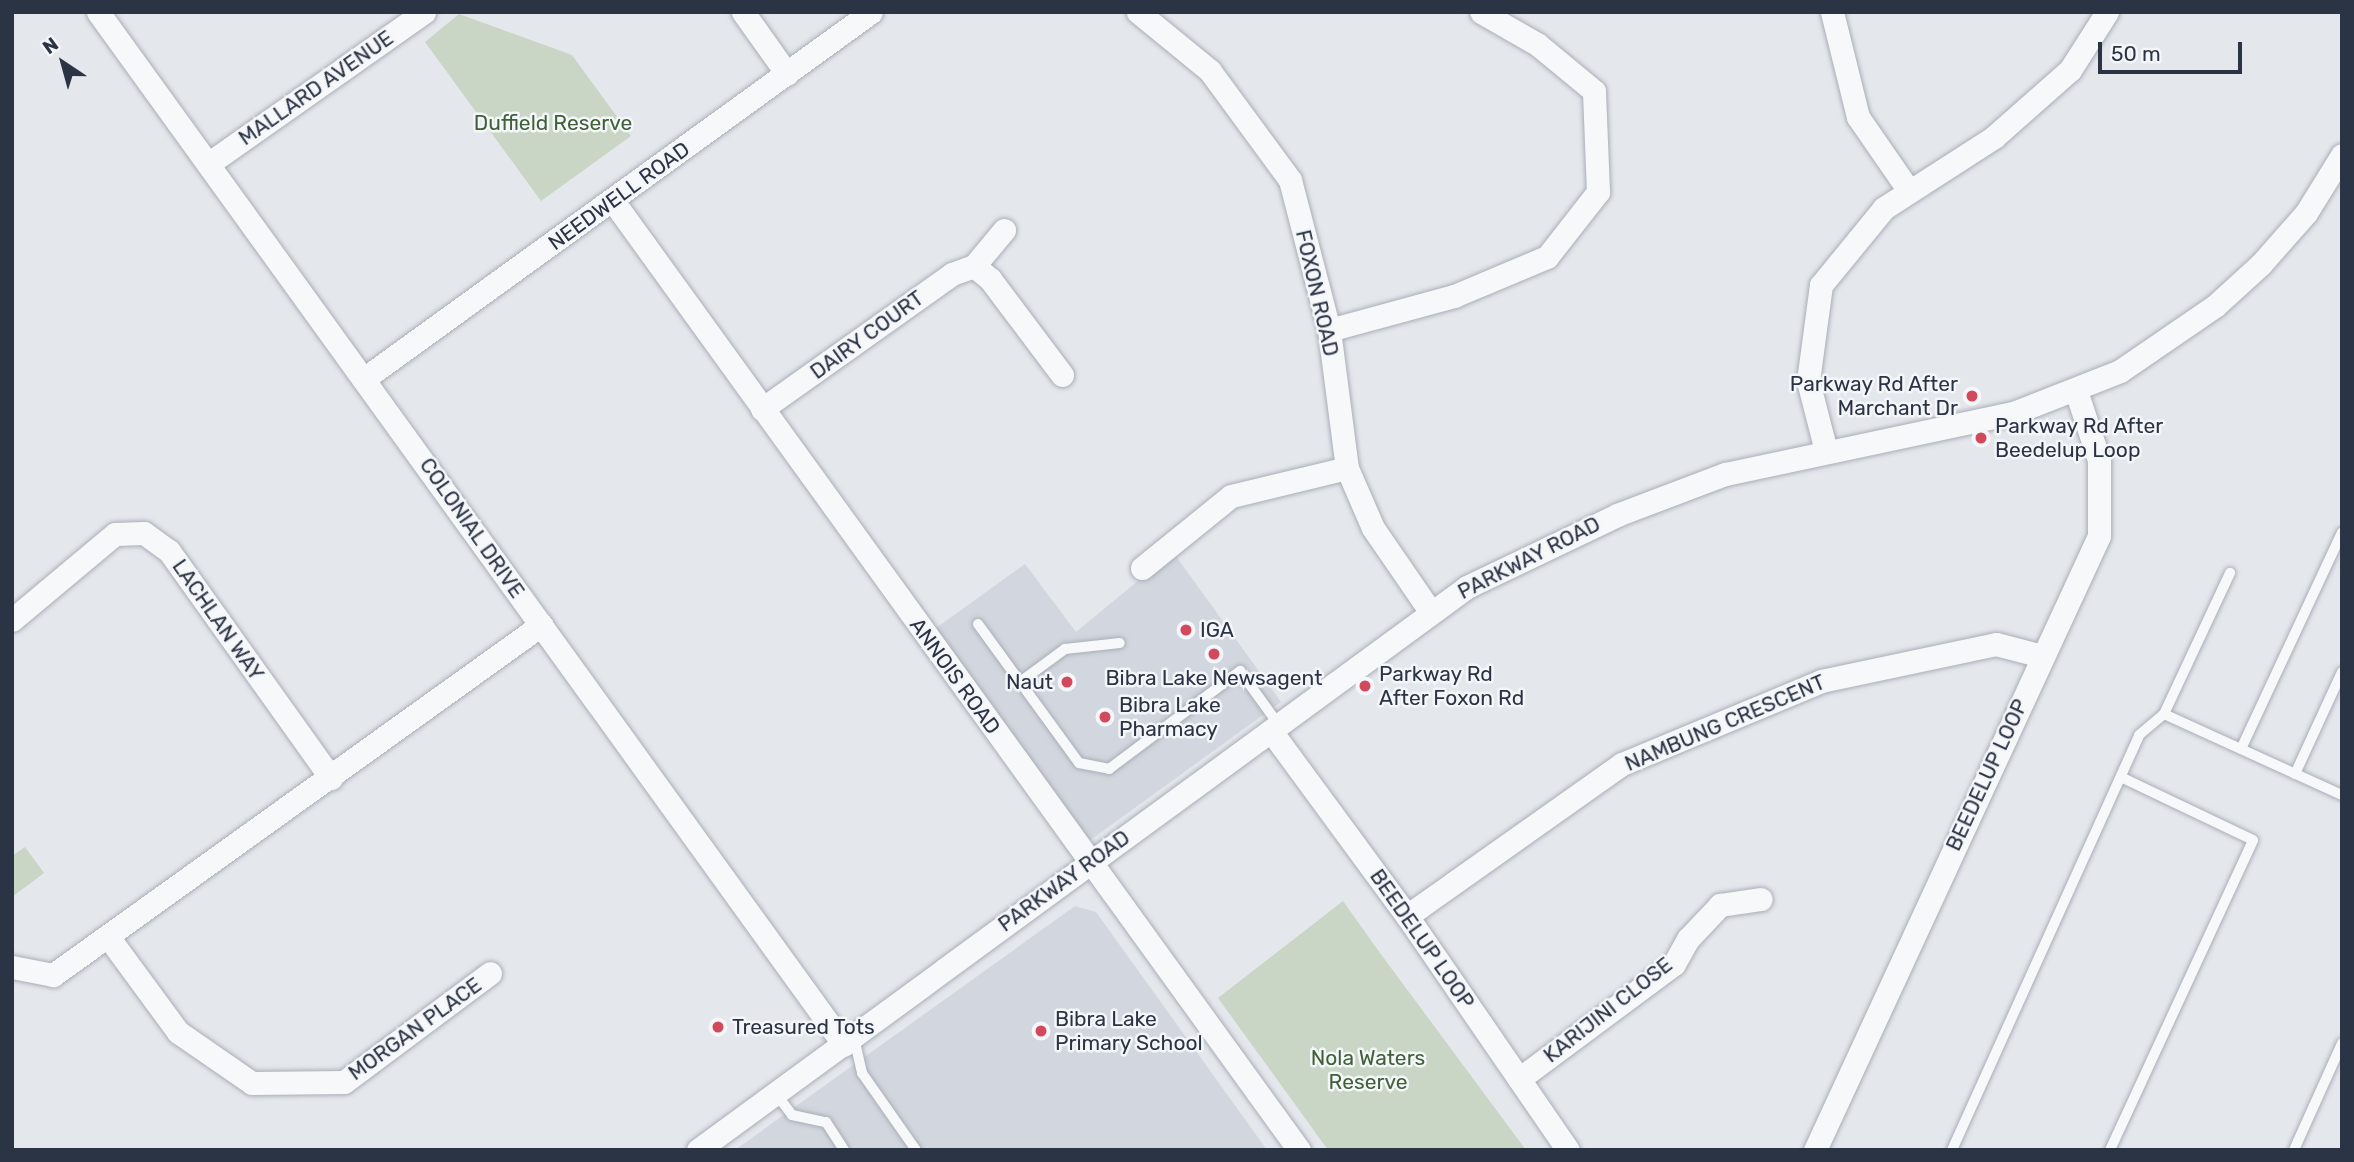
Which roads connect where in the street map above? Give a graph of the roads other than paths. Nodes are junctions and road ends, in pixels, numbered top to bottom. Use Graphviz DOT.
graph roads {
  1 [pos="98,12"];
  2 [pos="424,12"];
  3 [pos="743,12"];
  4 [pos="871,12"];
  5 [pos="1138,12"];
  6 [pos="1481,12"];
  7 [pos="1832,12"];
  8 [pos="2106,12"];
  9 [pos="787,74"];
  10 [pos="2342,155"];
  11 [pos="208,164"];
  12 [pos="1909,191"];
  13 [pos="613,201"];
  14 [pos="1004,230"];
  15 [pos="974,267"];
  16 [pos="1329,330"];
  17 [pos="1062,375"];
  18 [pos="365,378"];
  19 [pos="2076,391"];
  20 [pos="762,409"];
  21 [pos="1826,450"];
  22 [pos="1347,468"];
  23 [pos="2342,532"];
  24 [pos="1142,568"];
  25 [pos="2230,573"];
  26 [pos="1430,611"];
  27 [pos="12,620"];
  28 [pos="978,624"];
  29 [pos="541,625"];
  30 [pos="1120,643"];
  31 [pos="2042,656"];
  32 [pos="2342,672"];
  33 [pos="1020,682"];
  34 [pos="2164,714"];
  35 [pos="1275,728"];
  36 [pos="2241,749"];
  37 [pos="2295,774"];
  38 [pos="2121,776"];
  39 [pos="331,778"];
  40 [pos="2342,795"];
  41 [pos="1090,861"];
  42 [pos="1761,899"];
  43 [pos="1407,916"];
  44 [pos="109,938"];
  45 [pos="12,967"];
  46 [pos="490,973"];
  47 [pos="849,1042"];
  48 [pos="2342,1043"];
  49 [pos="1518,1079"];
  50 [pos="777,1095"];
  51 [pos="698,1150"];
  52 [pos="844,1150"];
  53 [pos="916,1150"];
  54 [pos="1299,1150"];
  55 [pos="1568,1150"];
  56 [pos="1815,1150"];
  57 [pos="1952,1150"];
  58 [pos="2110,1150"];
  59 [pos="2294,1150"];
  1 -- 11 [label="street, COLONIAL DRIVE"];
  2 -- 11 [label="street, MALLARD AVENUE"];
  3 -- 9 [label="street"];
  4 -- 9 [label="street, NEEDWELL ROAD"];
  5 -- 16 [label="street, FOXON ROAD"];
  6 -- 16 [label="street"];
  7 -- 12 [label="street"];
  8 -- 12 [label="street"];
  9 -- 13 [label="street, NEEDWELL ROAD"];
  10 -- 19 [label="street, PARKWAY ROAD"];
  11 -- 18 [label="street, COLONIAL DRIVE"];
  12 -- 21 [label="street"];
  13 -- 18 [label="street, NEEDWELL ROAD"];
  13 -- 20 [label="street, ANNOIS ROAD"];
  14 -- 15 [label="street, DAIRY COURT"];
  15 -- 17 [label="street"];
  15 -- 20 [label="street, DAIRY COURT"];
  16 -- 22 [label="street, FOXON ROAD"];
  18 -- 29 [label="street, COLONIAL DRIVE"];
  19 -- 21 [label="street, PARKWAY ROAD"];
  19 -- 31 [label="street, BEEDELUP LOOP"];
  20 -- 41 [label="street, ANNOIS ROAD"];
  21 -- 26 [label="street, PARKWAY ROAD"];
  22 -- 24 [label="street"];
  22 -- 26 [label="street, FOXON ROAD"];
  23 -- 36 [label="lane"];
  25 -- 34 [label="lane"];
  26 -- 35 [label="street, PARKWAY ROAD"];
  27 -- 39 [label="street, LACHLAN WAY"];
  28 -- 33 [label="lane"];
  29 -- 39 [label="street"];
  29 -- 47 [label="street, COLONIAL DRIVE"];
  30 -- 33 [label="lane"];
  31 -- 43 [label="street, NAMBUNG CRESCENT"];
  31 -- 56 [label="street, BEEDELUP LOOP"];
  32 -- 37 [label="lane"];
  33 -- 35 [label="lane"];
  34 -- 36 [label="lane"];
  34 -- 38 [label="lane"];
  35 -- 41 [label="street, PARKWAY ROAD"];
  35 -- 43 [label="street, BEEDELUP LOOP"];
  36 -- 37 [label="lane"];
  37 -- 40 [label="lane"];
  38 -- 57 [label="lane"];
  38 -- 58 [label="lane"];
  39 -- 44 [label="street"];
  41 -- 47 [label="street, PARKWAY ROAD"];
  41 -- 54 [label="street, ANNOIS ROAD"];
  42 -- 49 [label="street, KARIJINI CLOSE"];
  43 -- 49 [label="street, BEEDELUP LOOP"];
  44 -- 45 [label="street"];
  44 -- 46 [label="street, MORGAN PLACE"];
  47 -- 50 [label="street, PARKWAY ROAD"];
  47 -- 53 [label="lane"];
  48 -- 59 [label="lane"];
  49 -- 55 [label="street, BEEDELUP LOOP"];
  50 -- 51 [label="street, PARKWAY ROAD"];
  50 -- 52 [label="lane"];
}
